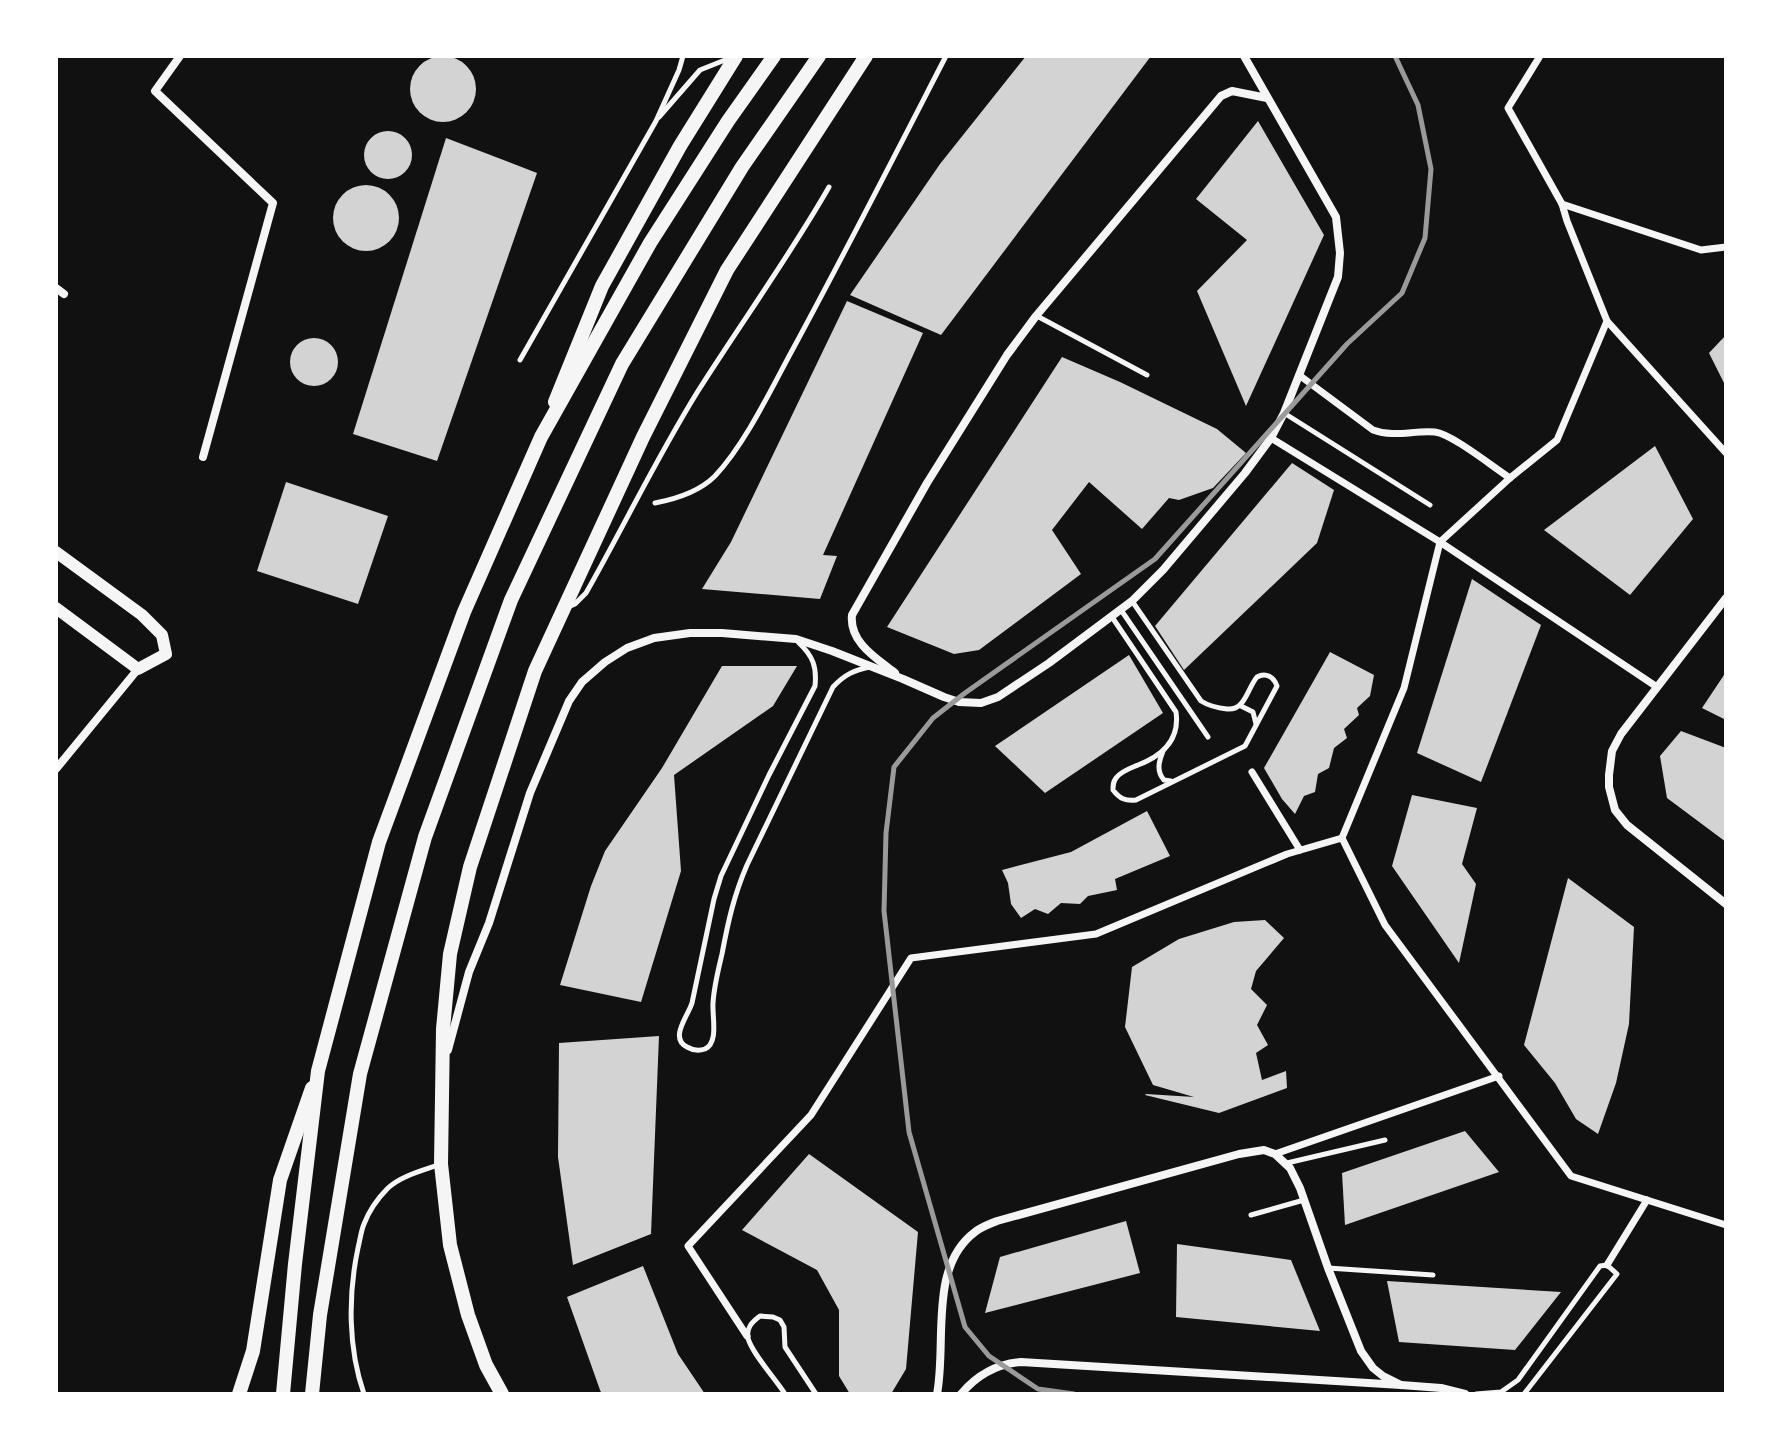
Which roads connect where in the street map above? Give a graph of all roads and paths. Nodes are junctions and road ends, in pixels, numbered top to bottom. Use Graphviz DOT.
graph roads {
  1 [pos="180,56"];
  2 [pos="683,56"];
  3 [pos="735,56"];
  4 [pos="774,56"];
  5 [pos="819,56"];
  6 [pos="866,56"];
  7 [pos="946,56"];
  8 [pos="1244,56"];
  9 [pos="1540,56"];
  10 [pos="1267,98"];
  11 [pos="656,121"];
  12 [pos="829,187"];
  13 [pos="1562,204"];
  14 [pos="1726,247"];
  15 [pos="56,288"];
  16 [pos="64,294"];
  17 [pos="1036,316"];
  18 [pos="1607,321"];
  19 [pos="520,360"];
  20 [pos="1147,375"];
  21 [pos="1299,375"];
  22 [pos="1284,413"];
  23 [pos="541,437"];
  24 [pos="1271,438"];
  25 [pos="1726,453"];
  26 [pos="203,457"];
  27 [pos="1510,478"];
  28 [pos="655,503"];
  29 [pos="1430,505"];
  30 [pos="1440,542"];
  31 [pos="56,552"];
  32 [pos="1726,598"];
  33 [pos="1132,601"];
  34 [pos="56,608"];
  35 [pos="563,609"];
  36 [pos="1121,610"];
  37 [pos="1112,617"];
  38 [pos="796,639"];
  39 [pos="871,667"];
  40 [pos="138,669"];
  41 [pos="903,679"];
  42 [pos="1657,687"];
  43 [pos="1241,706"];
  44 [pos="1256,725"];
  45 [pos="1208,737"];
  46 [pos="1163,750"];
  47 [pos="56,769"];
  48 [pos="1252,772"];
  49 [pos="1173,782"];
  50 [pos="1342,838"];
  51 [pos="1300,850"];
  52 [pos="1726,904"];
  53 [pos="443,1066"];
  54 [pos="318,1071"];
  55 [pos="1499,1076"];
  56 [pos="1385,1140"];
  57 [pos="1275,1154"];
  58 [pos="1286,1163"];
  59 [pos="441,1164"];
  60 [pos="1304,1200"];
  61 [pos="1647,1200"];
  62 [pos="1251,1215"];
  63 [pos="1726,1225"];
  64 [pos="1607,1265"];
  65 [pos="1328,1268"];
  66 [pos="1433,1275"];
  67 [pos="747,1336"];
  68 [pos="1401,1385"];
  69 [pos="239,1394"];
  70 [pos="283,1394"];
  71 [pos="312,1394"];
  72 [pos="364,1394"];
  73 [pos="502,1394"];
  74 [pos="785,1394"];
  75 [pos="816,1394"];
  76 [pos="937,1394"];
  77 [pos="961,1394"];
  78 [pos="1465,1394"];
  79 [pos="1476,1394"];
  80 [pos="1524,1394"];
  1 -- 26 [label="street"];
  2 -- 11 [label="lane"];
  3 -- 11 [label="lane"];
  3 -- 23 [label="main road"];
  4 -- 23 [label="main road"];
  5 -- 71 [label="main road"];
  6 -- 35 [label="main road"];
  7 -- 28 [label="lane"];
  8 -- 10 [label="street"];
  9 -- 13 [label="street"];
  10 -- 17 [label="street"];
  10 -- 21 [label="street"];
  11 -- 19 [label="lane"];
  12 -- 35 [label="lane"];
  13 -- 14 [label="street"];
  13 -- 18 [label="street"];
  15 -- 16 [label="street"];
  17 -- 20 [label="lane"];
  17 -- 41 [label="street"];
  18 -- 25 [label="street"];
  18 -- 27 [label="street"];
  21 -- 22 [label="street"];
  21 -- 27 [label="street"];
  22 -- 24 [label="street"];
  22 -- 29 [label="lane"];
  23 -- 54 [label="main road"];
  24 -- 30 [label="street"];
  24 -- 33 [label="street"];
  27 -- 30 [label="street"];
  30 -- 42 [label="street"];
  30 -- 50 [label="street"];
  31 -- 40 [label="street"];
  32 -- 42 [label="street"];
  33 -- 36 [label="street"];
  33 -- 43 [label="lane"];
  34 -- 40 [label="street"];
  35 -- 53 [label="main road"];
  36 -- 37 [label="street"];
  36 -- 45 [label="lane"];
  37 -- 41 [label="street"];
  37 -- 46 [label="lane"];
  38 -- 39 [label="street"];
  38 -- 39 [label="lane"];
  38 -- 53 [label="street"];
  39 -- 41 [label="street"];
  40 -- 47 [label="street"];
  42 -- 52 [label="street"];
  43 -- 44 [label="lane"];
  43 -- 44 [label="lane"];
  44 -- 49 [label="lane"];
  46 -- 49 [label="lane"];
  46 -- 49 [label="lane"];
  48 -- 51 [label="street"];
  50 -- 51 [label="street"];
  50 -- 55 [label="street"];
  51 -- 67 [label="street"];
  53 -- 59 [label="main road"];
  54 -- 69 [label="main road"];
  54 -- 70 [label="main road"];
  55 -- 57 [label="street"];
  55 -- 61 [label="street"];
  56 -- 58 [label="lane"];
  57 -- 58 [label="street"];
  57 -- 76 [label="street"];
  58 -- 60 [label="street"];
  59 -- 72 [label="lane"];
  59 -- 73 [label="main road"];
  60 -- 62 [label="lane"];
  60 -- 65 [label="street"];
  61 -- 63 [label="street"];
  61 -- 64 [label="street"];
  64 -- 79 [label="lane"];
  64 -- 80 [label="lane"];
  65 -- 66 [label="lane"];
  65 -- 68 [label="street"];
  67 -- 74 [label="lane"];
  67 -- 75 [label="lane"];
  68 -- 77 [label="street"];
  68 -- 78 [label="street"];
}
